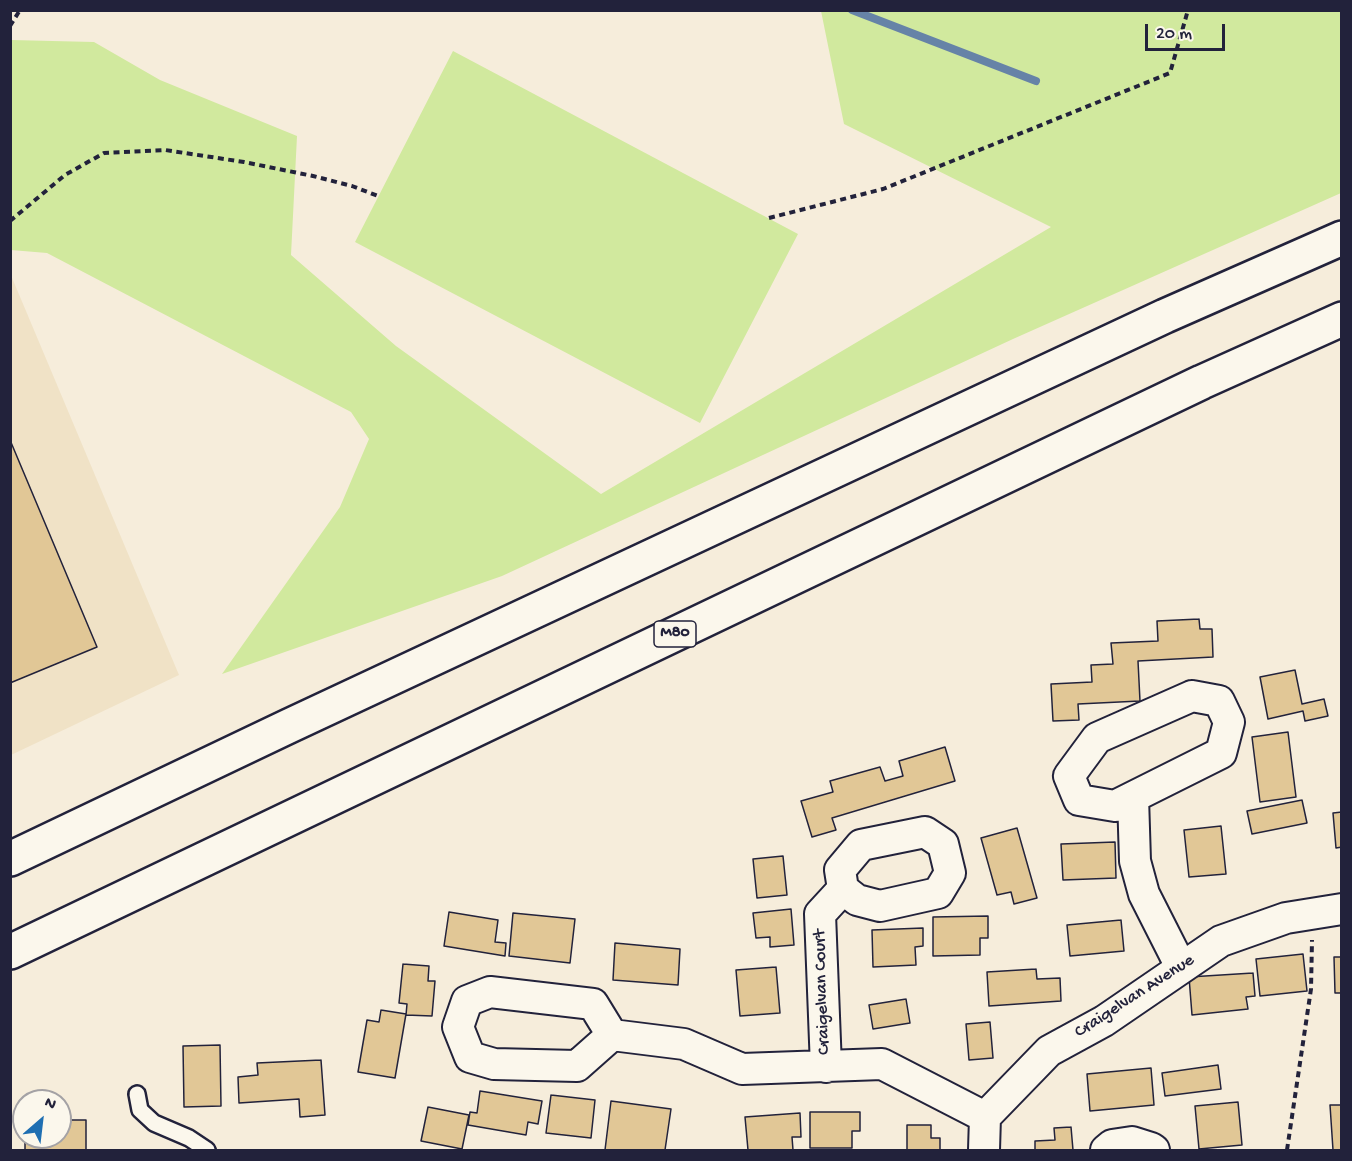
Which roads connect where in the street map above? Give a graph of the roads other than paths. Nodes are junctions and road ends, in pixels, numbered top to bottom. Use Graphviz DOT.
graph roads {
  1 [pos="1341,238"];
  2 [pos="1341,319"];
  3 [pos="1133,797"];
  4 [pos="10,859"];
  5 [pos="843,889"];
  6 [pos="1327,911"];
  7 [pos="10,952"];
  8 [pos="1181,967"];
  9 [pos="612,1035"];
  10 [pos="826,1067"];
  11 [pos="137,1094"];
  12 [pos="985,1117"];
  13 [pos="207,1150"];
  14 [pos="984,1150"];
  15 [pos="1106,1150"];
  16 [pos="1154,1150"];
  1 -- 4 [label="highway"];
  2 -- 7 [label="highway, M80"];
  3 -- 3 [label="street"];
  3 -- 8 [label="street"];
  5 -- 10 [label="street, Craigelvan Court"];
  6 -- 8 [label="street, Craigelvan Avenue"];
  8 -- 12 [label="street, Craigelvan Avenue"];
  9 -- 9 [label="street"];
  9 -- 10 [label="street"];
  10 -- 12 [label="street"];
  11 -- 13 [label="lane"];
  12 -- 14 [label="street"];
  15 -- 16 [label="street"];
}
